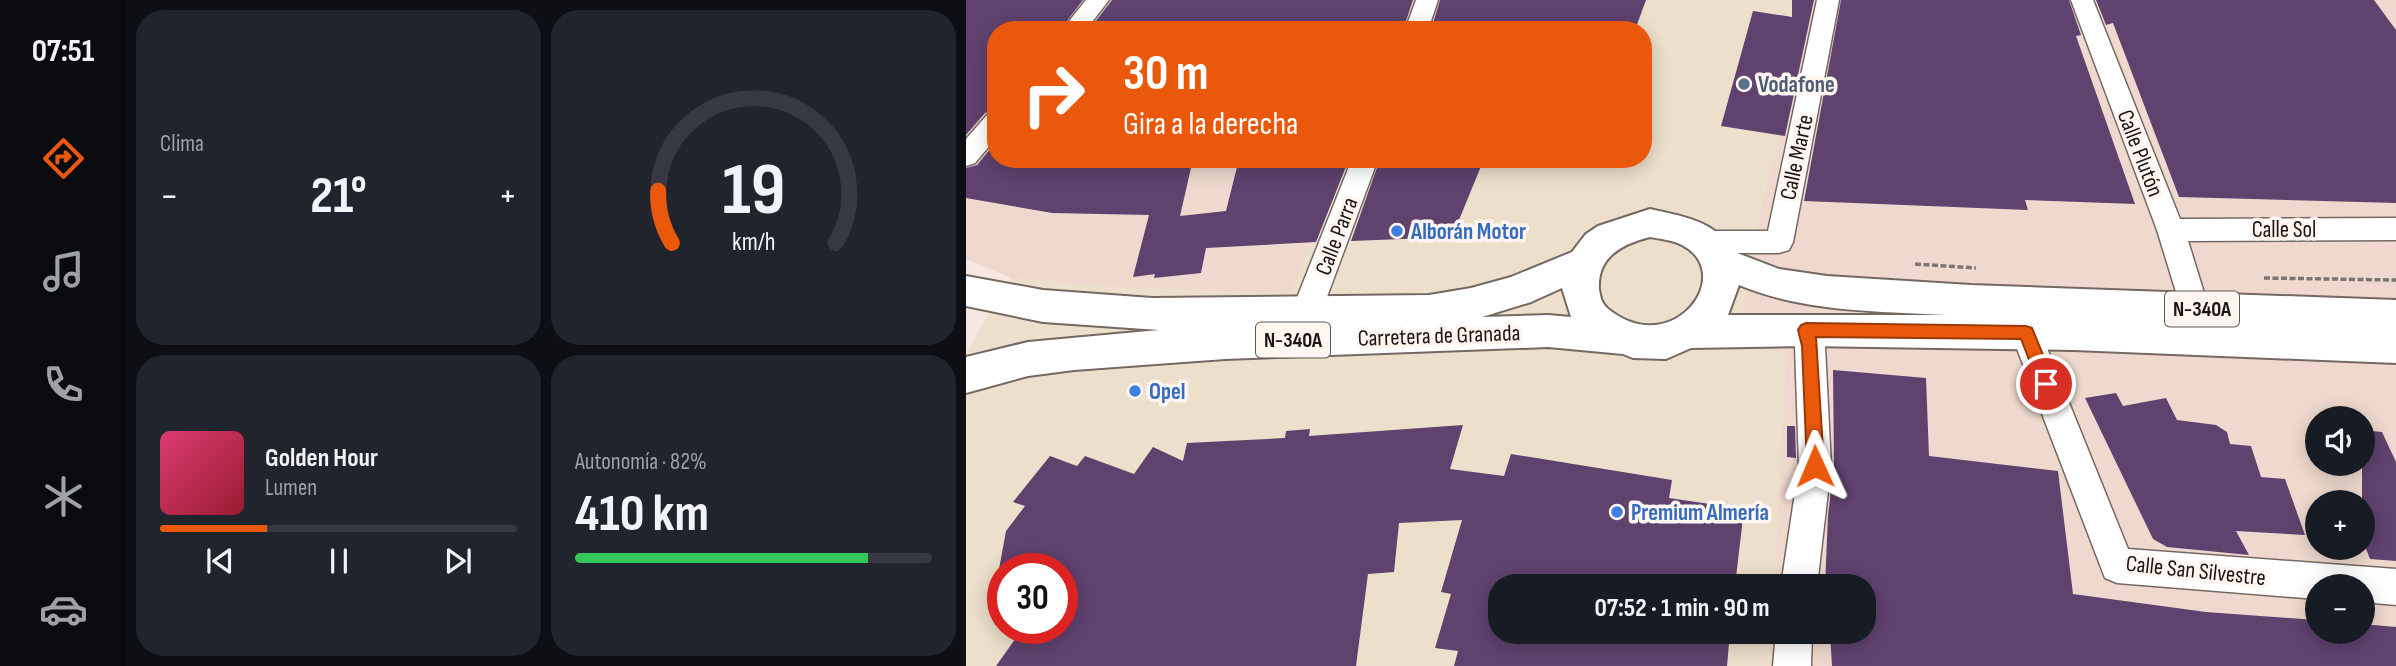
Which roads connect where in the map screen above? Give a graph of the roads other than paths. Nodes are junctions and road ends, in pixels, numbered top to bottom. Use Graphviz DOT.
graph roads {
  1 [pos="1098,0"];
  2 [pos="1427,0"];
  3 [pos="1828,0"];
  4 [pos="2082,0"];
  5 [pos="1080,21"];
  6 [pos="1419,21"];
  7 [pos="987,132"];
  8 [pos="966,156"];
  9 [pos="1362,168"];
  10 [pos="2396,229"];
  11 [pos="2171,230"];
  12 [pos="1712,252"];
  13 [pos="1585,262"];
  14 [pos="966,291"];
  15 [pos="2194,309"];
  16 [pos="1306,313"];
  17 [pos="2396,316"];
  18 [pos="2017,317"];
  19 [pos="1806,330"];
  20 [pos="1690,332"];
  21 [pos="1622,338"];
  22 [pos="2396,346"];
  23 [pos="966,375"];
  24 [pos="1801,574"];
  25 [pos="2396,587"];
  26 [pos="1793,644"];
  27 [pos="1792,666"];
  1 -- 5 [label="street"];
  2 -- 6 [label="street"];
  3 -- 12 [label="street, Calle Marte"];
  4 -- 11 [label="street, Calle Plutón"];
  7 -- 8 [label="street"];
  9 -- 16 [label="street, Calle Parra"];
  10 -- 11 [label="street, Calle Sol"];
  11 -- 15 [label="street, Calle Plutón"];
  12 -- 13 [label="highway, N-340A"];
  12 -- 18 [label="highway, N-340A"];
  12 -- 20 [label="highway, N-340A"];
  13 -- 16 [label="highway, Carretera de Granada / N-340A"];
  13 -- 21 [label="highway, N-340A"];
  14 -- 16 [label="highway, Carretera de Granada / N-340A"];
  15 -- 17 [label="highway, N-340A"];
  15 -- 18 [label="highway, N-340A"];
  18 -- 19 [label="highway, N-340A"];
  18 -- 22 [label="highway, N-340A"];
  18 -- 25 [label="street, Calle San Silvestre"];
  19 -- 20 [label="highway, N-340A"];
  19 -- 24 [label="street"];
  20 -- 21 [label="highway, N-340A"];
  21 -- 23 [label="highway, Carretera de Granada / N-340A"];
  26 -- 27 [label="street"];
}
